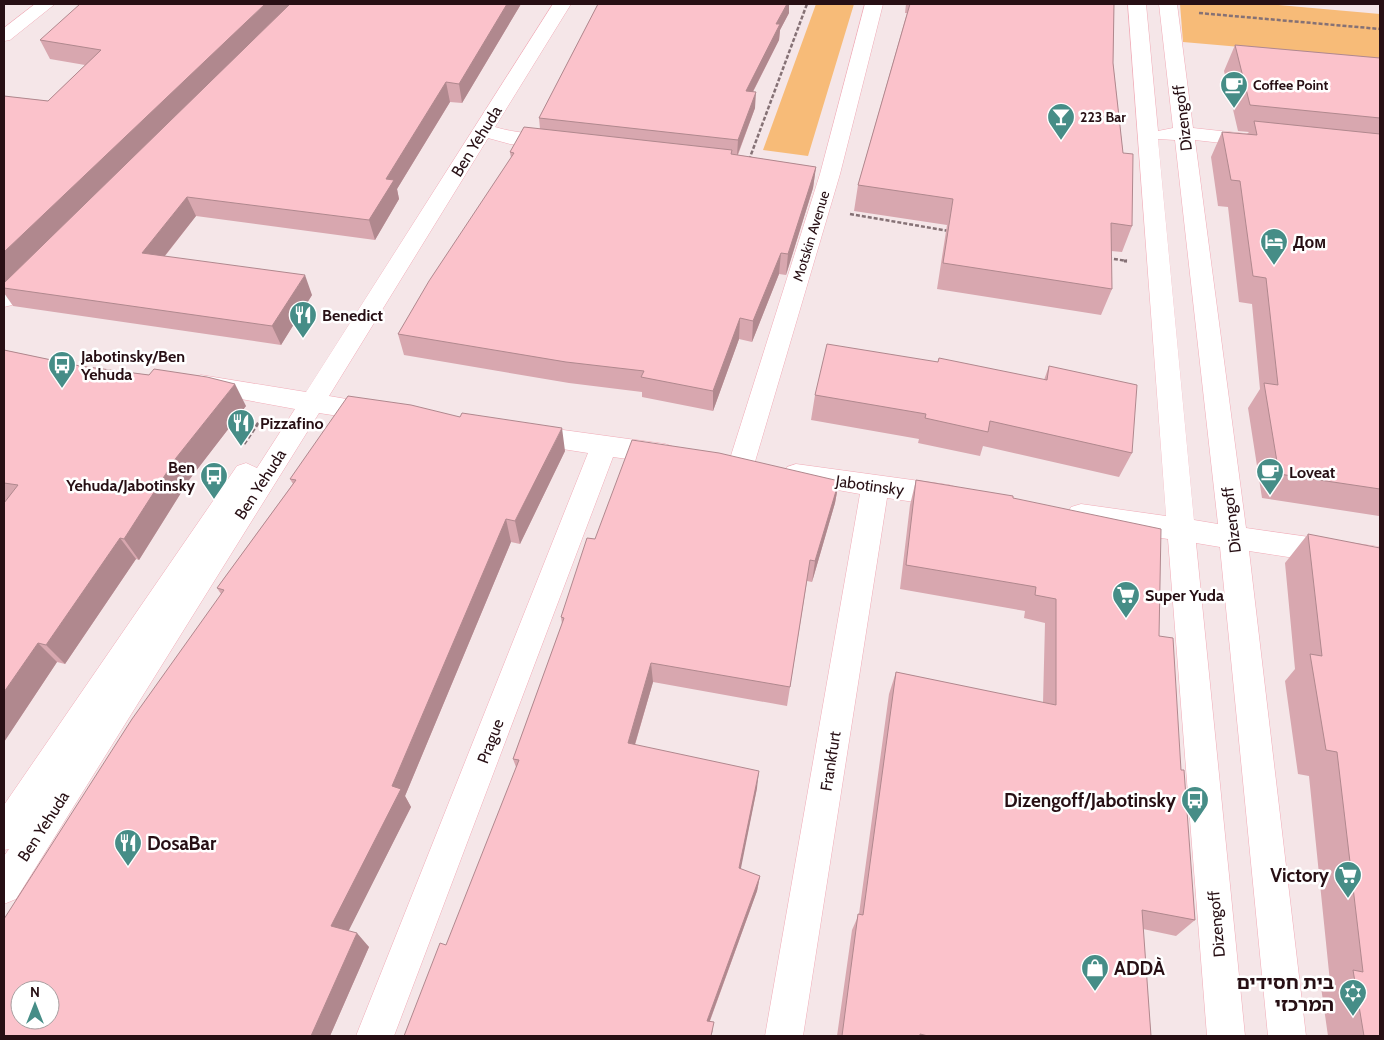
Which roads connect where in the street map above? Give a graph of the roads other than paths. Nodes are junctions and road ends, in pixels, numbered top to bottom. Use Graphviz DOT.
graph roads {
  1 [pos="46,4"];
  2 [pos="550,4"];
  3 [pos="562,4"];
  4 [pos="874,4"];
  5 [pos="1137,4"];
  6 [pos="1169,7"];
  7 [pos="4,36"];
  8 [pos="483,130"];
  9 [pos="1184,133"];
  10 [pos="1147,140"];
  11 [pos="1272,142"];
  12 [pos="570,145"];
  13 [pos="46,258"];
  14 [pos="4,299"];
  15 [pos="180,381"];
  16 [pos="304,401"];
  17 [pos="400,416"];
  18 [pos="507,432"];
  19 [pos="604,446"];
  20 [pos="692,458"];
  21 [pos="748,466"];
  22 [pos="875,486"];
  23 [pos="974,500"];
  24 [pos="1062,512"];
  25 [pos="1181,528"];
  26 [pos="1233,536"];
  27 [pos="1380,559"];
  28 [pos="4,834"];
  29 [pos="4,887"];
  30 [pos="375,1036"];
  31 [pos="784,1036"];
  32 [pos="1226,1036"];
  33 [pos="1287,1036"];
  1 -- 7 [label="street"];
  2 -- 16 [label="street, Ben Yehuda"];
  3 -- 8 [label="street, Ben Yehuda"];
  4 -- 21 [label="street, Motskin Avenue"];
  5 -- 10 [label="street, Dizengoff"];
  6 -- 9 [label="street, Dizengoff"];
  8 -- 12 [label="street"];
  8 -- 16 [label="street, Ben Yehuda"];
  9 -- 10 [label="street"];
  9 -- 11 [label="street"];
  9 -- 26 [label="street, Dizengoff"];
  10 -- 25 [label="street, Dizengoff"];
  13 -- 14 [label="street"];
  15 -- 16 [label="street"];
  16 -- 17 [label="street"];
  16 -- 28 [label="street, Ben Yehuda"];
  16 -- 29 [label="street, Ben Yehuda"];
  18 -- 19 [label="street"];
  19 -- 20 [label="street"];
  19 -- 30 [label="street, Prague"];
  21 -- 22 [label="street, Jabotinsky"];
  22 -- 23 [label="street, Jabotinsky"];
  22 -- 31 [label="street, Frankfurt"];
  24 -- 25 [label="street"];
  25 -- 26 [label="street"];
  25 -- 32 [label="street, Dizengoff"];
  26 -- 27 [label="street"];
  26 -- 33 [label="street, Dizengoff"];
}
